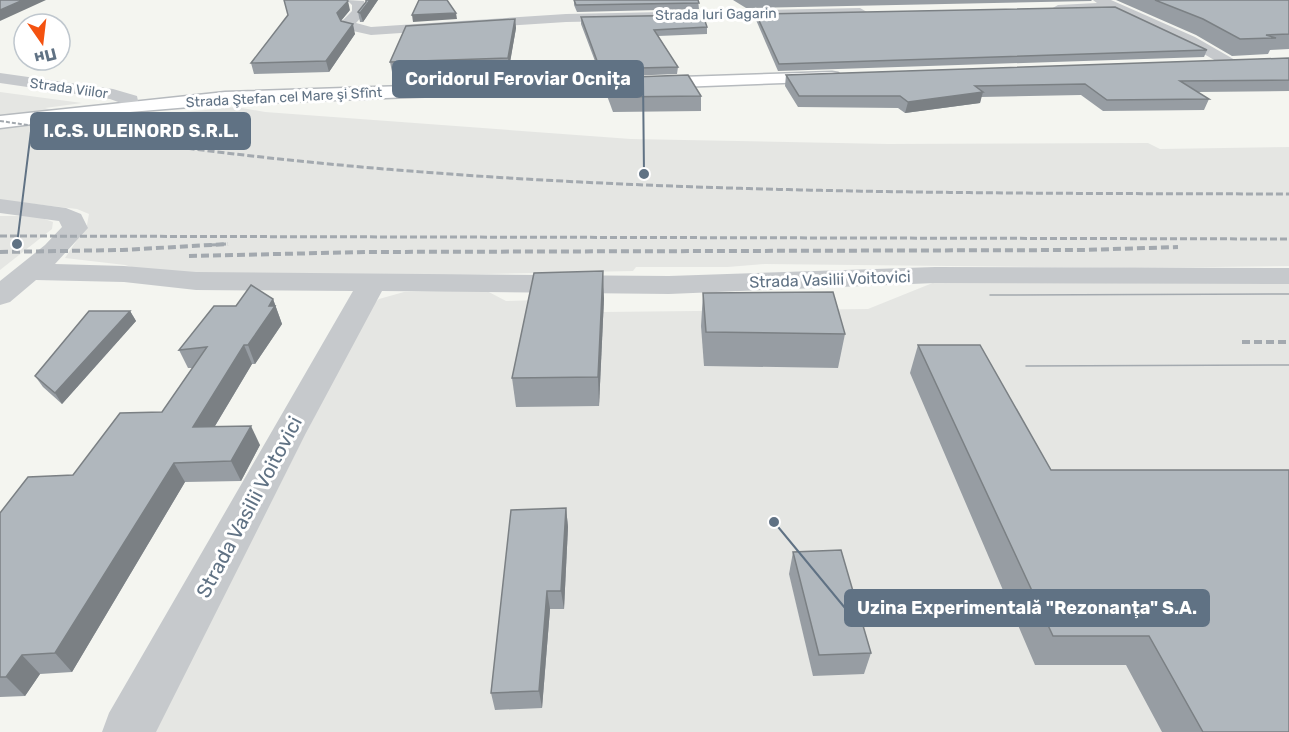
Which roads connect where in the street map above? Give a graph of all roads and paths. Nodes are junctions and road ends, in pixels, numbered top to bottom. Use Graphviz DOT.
graph roads {
  1 [pos="354,0"];
  2 [pos="1107,3"];
  3 [pos="1042,9"];
  4 [pos="877,12"];
  5 [pos="1256,63"];
  6 [pos="1234,64"];
  7 [pos="1198,65"];
  8 [pos="848,77"];
  9 [pos="0,78"];
  10 [pos="130,106"];
  11 [pos="0,122"];
  12 [pos="0,206"];
  13 [pos="30,272"];
  14 [pos="1289,276"];
  15 [pos="372,282"];
  16 [pos="0,296"];
  17 [pos="128,732"];
  1 -- 4 [label="street, Strada Iuri Gagarin"];
  2 -- 3 [label="street"];
  2 -- 6 [label="street"];
  5 -- 6 [label="main road"];
  6 -- 7 [label="main road"];
  8 -- 10 [label="main road, Strada Ştefan cel Mare şi Sfînt"];
  9 -- 10 [label="street, Strada Viilor"];
  10 -- 11 [label="main road, Strada Ştefan cel Mare şi Sfînt"];
  12 -- 13 [label="street"];
  13 -- 15 [label="street, Strada Vasilii Voitovici"];
  13 -- 16 [label="street"];
  14 -- 15 [label="street, Strada Vasilii Voitovici"];
  15 -- 17 [label="street, Strada Vasilii Voitovici"];
}
